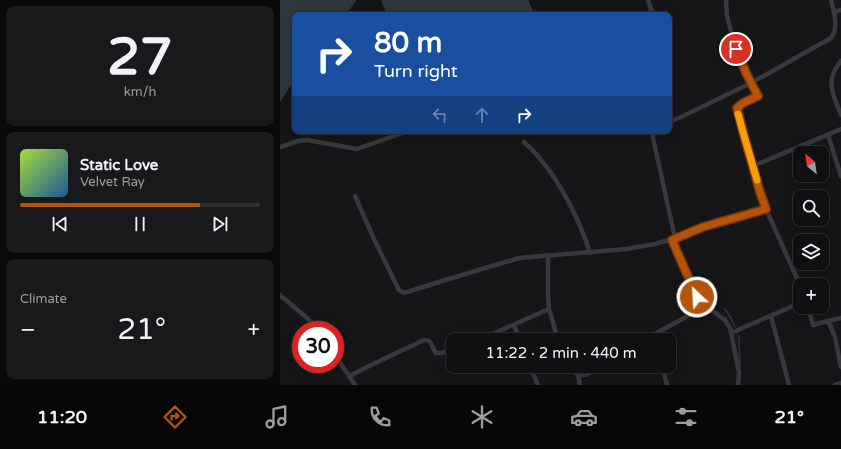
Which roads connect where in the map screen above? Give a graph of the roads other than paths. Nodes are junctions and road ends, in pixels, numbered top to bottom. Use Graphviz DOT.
graph roads {
  1 [pos="648,0"];
  2 [pos="726,0"];
  3 [pos="831,0"];
  4 [pos="841,10"];
  5 [pos="652,12"];
  6 [pos="834,12"];
  7 [pos="835,18"];
  8 [pos="841,25"];
  9 [pos="841,61"];
  10 [pos="751,83"];
  11 [pos="841,115"];
  12 [pos="672,121"];
  13 [pos="841,129"];
  14 [pos="400,134"];
  15 [pos="653,134"];
  16 [pos="828,135"];
  17 [pos="524,142"];
  18 [pos="280,147"];
  19 [pos="841,156"];
  20 [pos="835,158"];
  21 [pos="753,166"];
  22 [pos="841,176"];
  23 [pos="355,196"];
  24 [pos="766,209"];
  25 [pos="673,239"];
  26 [pos="590,252"];
  27 [pos="548,255"];
  28 [pos="797,278"];
  29 [pos="280,295"];
  30 [pos="706,306"];
  31 [pos="793,307"];
  32 [pos="549,309"];
  33 [pos="810,314"];
  34 [pos="771,316"];
  35 [pos="841,318"];
  36 [pos="828,320"];
  37 [pos="310,321"];
  38 [pos="514,325"];
  39 [pos="495,333"];
  40 [pos="517,333"];
  41 [pos="556,333"];
  42 [pos="655,333"];
  43 [pos="731,333"];
  44 [pos="446,351"];
  45 [pos="841,364"];
  46 [pos="344,368"];
  47 [pos="533,373"];
  48 [pos="575,373"];
  49 [pos="591,373"];
  50 [pos="664,373"];
  51 [pos="578,375"];
  52 [pos="350,376"];
  53 [pos="841,383"];
  54 [pos="355,385"];
  55 [pos="538,385"];
  56 [pos="580,385"];
  57 [pos="668,385"];
  58 [pos="738,385"];
  59 [pos="789,385"];
  60 [pos="835,385"];
  1 -- 5 [label="street"];
  2 -- 10 [label="street"];
  3 -- 6 [label="street"];
  4 -- 6 [label="street"];
  6 -- 7 [label="street"];
  7 -- 8 [label="street"];
  7 -- 10 [label="street"];
  9 -- 11 [label="street"];
  10 -- 12 [label="street"];
  10 -- 21 [label="street"];
  13 -- 16 [label="street"];
  14 -- 18 [label="street"];
  15 -- 25 [label="street"];
  16 -- 20 [label="street"];
  16 -- 21 [label="street"];
  17 -- 26 [label="street"];
  19 -- 20 [label="street"];
  20 -- 22 [label="street"];
  21 -- 24 [label="street"];
  23 -- 27 [label="street"];
  24 -- 25 [label="street"];
  24 -- 28 [label="street"];
  25 -- 26 [label="street"];
  25 -- 30 [label="street"];
  26 -- 27 [label="street"];
  27 -- 32 [label="street"];
  29 -- 37 [label="street"];
  30 -- 42 [label="street"];
  30 -- 43 [label="street"];
  31 -- 34 [label="street"];
  32 -- 38 [label="street"];
  32 -- 41 [label="street"];
  33 -- 36 [label="street"];
  34 -- 43 [label="street"];
  34 -- 59 [label="street"];
  35 -- 36 [label="street"];
  36 -- 45 [label="street"];
  38 -- 39 [label="street"];
  38 -- 40 [label="street"];
  43 -- 58 [label="street"];
  44 -- 52 [label="street"];
  46 -- 52 [label="street"];
  47 -- 55 [label="street"];
  48 -- 51 [label="street"];
  49 -- 51 [label="street"];
  50 -- 57 [label="street"];
  51 -- 56 [label="street"];
  52 -- 54 [label="street"];
  53 -- 60 [label="street"];
}
